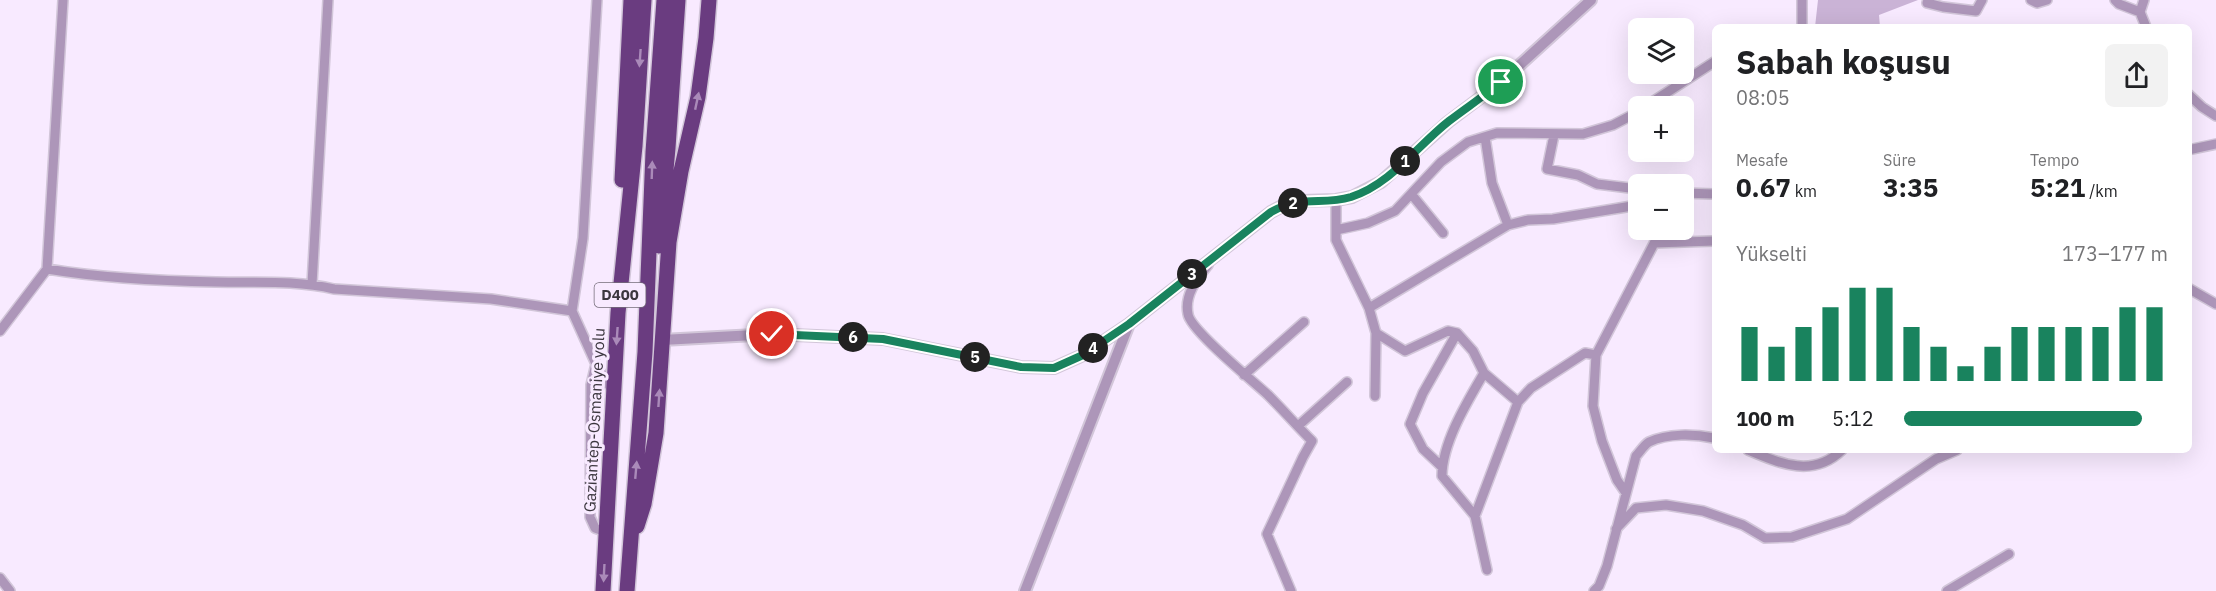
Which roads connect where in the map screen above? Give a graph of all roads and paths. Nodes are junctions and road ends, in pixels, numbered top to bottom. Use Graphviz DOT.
graph roads {
  1 [pos="63,0"];
  2 [pos="328,0"];
  3 [pos="597,0"];
  4 [pos="631,0"];
  5 [pos="644,0"];
  6 [pos="664,0"];
  7 [pos="678,0"];
  8 [pos="709,0"];
  9 [pos="1591,0"];
  10 [pos="1802,0"];
  11 [pos="1928,0"];
  12 [pos="1982,0"];
  13 [pos="2031,0"];
  14 [pos="2047,0"];
  15 [pos="2115,0"];
  16 [pos="2144,0"];
  17 [pos="2140,12"];
  18 [pos="1802,24"];
  19 [pos="2145,24"];
  20 [pos="1712,63"];
  21 [pos="1661,96"];
  22 [pos="2192,97"];
  23 [pos="2216,116"];
  24 [pos="1628,117"];
  25 [pos="1554,135"];
  26 [pos="1485,137"];
  27 [pos="2216,144"];
  28 [pos="2192,149"];
  29 [pos="1628,188"];
  30 [pos="1694,193"];
  31 [pos="1712,194"];
  32 [pos="1412,195"];
  33 [pos="1336,200"];
  34 [pos="1628,207"];
  35 [pos="1508,225"];
  36 [pos="1336,230"];
  37 [pos="1443,233"];
  38 [pos="1656,240"];
  39 [pos="1712,241"];
  40 [pos="1654,243"];
  41 [pos="1215,256"];
  42 [pos="47,269"];
  43 [pos="312,284"];
  44 [pos="2192,290"];
  45 [pos="2216,304"];
  46 [pos="646,308"];
  47 [pos="1369,308"];
  48 [pos="572,311"];
  49 [pos="618,313"];
  50 [pos="1304,322"];
  51 [pos="1129,324"];
  52 [pos="0,331"];
  53 [pos="1376,333"];
  54 [pos="1457,333"];
  55 [pos="662,340"];
  56 [pos="1596,355"];
  57 [pos="596,364"];
  58 [pos="1484,373"];
  59 [pos="1244,375"];
  60 [pos="1347,382"];
  61 [pos="614,392"];
  62 [pos="1375,396"];
  63 [pos="1518,402"];
  64 [pos="1298,426"];
  65 [pos="1712,438"];
  66 [pos="1755,453"];
  67 [pos="1838,453"];
  68 [pos="1950,453"];
  69 [pos="1442,467"];
  70 [pos="1626,493"];
  71 [pos="1475,516"];
  72 [pos="1616,529"];
  73 [pos="606,532"];
  74 [pos="630,536"];
  75 [pos="2009,554"];
  76 [pos="1487,570"];
  77 [pos="0,578"];
  78 [pos="10,591"];
  79 [pos="603,591"];
  80 [pos="627,591"];
  81 [pos="1024,591"];
  82 [pos="1291,591"];
  83 [pos="1594,591"];
  84 [pos="1947,591"];
  1 -- 42 [label="street"];
  2 -- 43 [label="street"];
  3 -- 48 [label="street"];
  4 -- 49 [label="highway, D400"];
  5 -- 49 [label="highway, Gaziantep-Osmaniye yolu / D400, one-way"];
  46 -- 6 [label="highway, D400, one-way"];
  7 -- 46 [label="highway, D400"];
  55 -- 8 [label="highway, one-way"];
  9 -- 33 [label="street"];
  10 -- 18 [label="street"];
  11 -- 12 [label="street"];
  13 -- 14 [label="street"];
  15 -- 17 [label="street"];
  16 -- 17 [label="street"];
  17 -- 19 [label="street"];
  20 -- 21 [label="street"];
  22 -- 23 [label="street"];
  24 -- 25 [label="street"];
  25 -- 26 [label="street"];
  25 -- 29 [label="street"];
  26 -- 32 [label="street"];
  26 -- 35 [label="street"];
  27 -- 28 [label="street"];
  30 -- 31 [label="street"];
  32 -- 36 [label="street"];
  32 -- 37 [label="street"];
  33 -- 36 [label="street"];
  33 -- 41 [label="street"];
  34 -- 35 [label="street"];
  35 -- 47 [label="street"];
  36 -- 47 [label="street"];
  38 -- 40 [label="street"];
  39 -- 40 [label="street"];
  40 -- 56 [label="street"];
  41 -- 51 [label="street"];
  41 -- 59 [label="street"];
  42 -- 43 [label="street"];
  42 -- 52 [label="street"];
  43 -- 48 [label="street"];
  44 -- 45 [label="street"];
  74 -- 46 [label="highway, D400, one-way"];
  47 -- 53 [label="street"];
  48 -- 57 [label="street"];
  49 -- 61 [label="highway, Gaziantep-Osmaniye yolu / D400, one-way"];
  50 -- 59 [label="street"];
  51 -- 55 [label="street"];
  51 -- 81 [label="street"];
  53 -- 54 [label="street"];
  53 -- 62 [label="street"];
  54 -- 58 [label="street"];
  54 -- 69 [label="street"];
  74 -- 55 [label="highway, one-way"];
  56 -- 63 [label="street"];
  56 -- 70 [label="street"];
  57 -- 61 [label="street"];
  57 -- 73 [label="street"];
  58 -- 63 [label="street"];
  58 -- 69 [label="street"];
  59 -- 64 [label="street"];
  60 -- 64 [label="street"];
  61 -- 73 [label="highway, Gaziantep-Osmaniye yolu / D400"];
  63 -- 71 [label="street"];
  64 -- 82 [label="street"];
  65 -- 70 [label="street"];
  66 -- 67 [label="street"];
  68 -- 72 [label="street"];
  69 -- 71 [label="street"];
  70 -- 72 [label="street"];
  71 -- 76 [label="street"];
  72 -- 83 [label="street"];
  73 -- 79 [label="highway, Gaziantep-Osmaniye yolu / D400, one-way"];
  74 -- 80 [label="highway, D400"];
  75 -- 84 [label="street"];
  77 -- 78 [label="street"];
}
